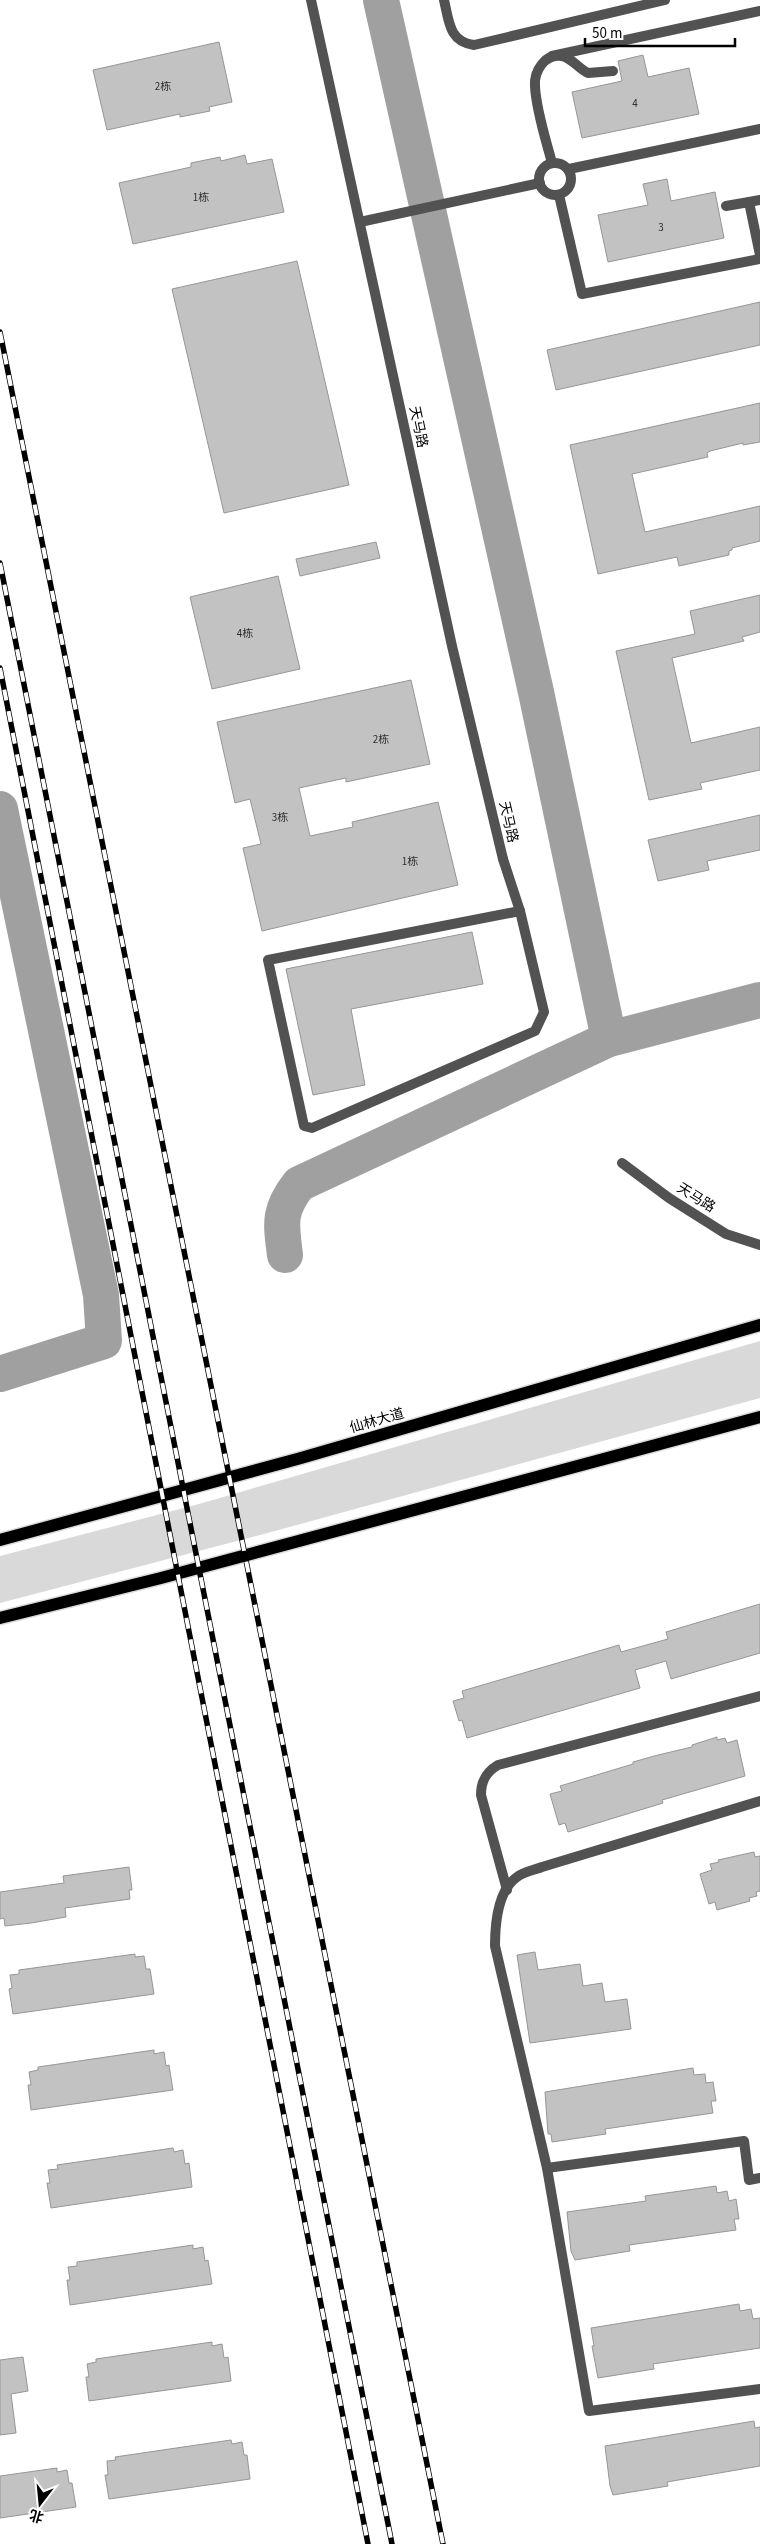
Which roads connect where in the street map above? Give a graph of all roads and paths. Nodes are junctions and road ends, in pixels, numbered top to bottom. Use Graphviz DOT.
graph roads {
  1 [pos="311,0"];
  2 [pos="444,0"];
  3 [pos="665,0"];
  4 [pos="760,11"];
  5 [pos="552,56"];
  6 [pos="613,71"];
  7 [pos="760,129"];
  8 [pos="552,163"];
  9 [pos="568,169"];
  10 [pos="540,183"];
  11 [pos="559,195"];
  12 [pos="760,200"];
  13 [pos="749,202"];
  14 [pos="726,206"];
  15 [pos="360,222"];
  16 [pos="760,257"];
  17 [pos="520,911"];
  18 [pos="622,1163"];
  19 [pos="760,1245"];
  20 [pos="760,1325"];
  21 [pos="760,1417"];
  22 [pos="0,1540"];
  23 [pos="0,1618"];
  24 [pos="760,1696"];
  25 [pos="760,1801"];
  26 [pos="507,1890"];
  27 [pos="547,2168"];
  28 [pos="760,2178"];
  29 [pos="760,2390"];
  1 -- 15 [label="street, 天马路"];
  2 -- 3 [label="street"];
  4 -- 5 [label="street"];
  5 -- 6 [label="street"];
  5 -- 8 [label="street"];
  7 -- 9 [label="street"];
  8 -- 9 [label="street"];
  8 -- 10 [label="street"];
  9 -- 11 [label="street"];
  10 -- 11 [label="street"];
  10 -- 15 [label="street"];
  11 -- 16 [label="street"];
  12 -- 13 [label="street"];
  13 -- 14 [label="street"];
  13 -- 16 [label="street"];
  15 -- 17 [label="street, 天马路"];
  17 -- 17 [label="street, 天马路"];
  18 -- 19 [label="street, 天马路"];
  20 -- 22 [label="main road, 仙林大道"];
  21 -- 23 [label="main road"];
  24 -- 26 [label="street"];
  25 -- 26 [label="street"];
  26 -- 27 [label="street"];
  27 -- 28 [label="street"];
  27 -- 29 [label="street"];
}
